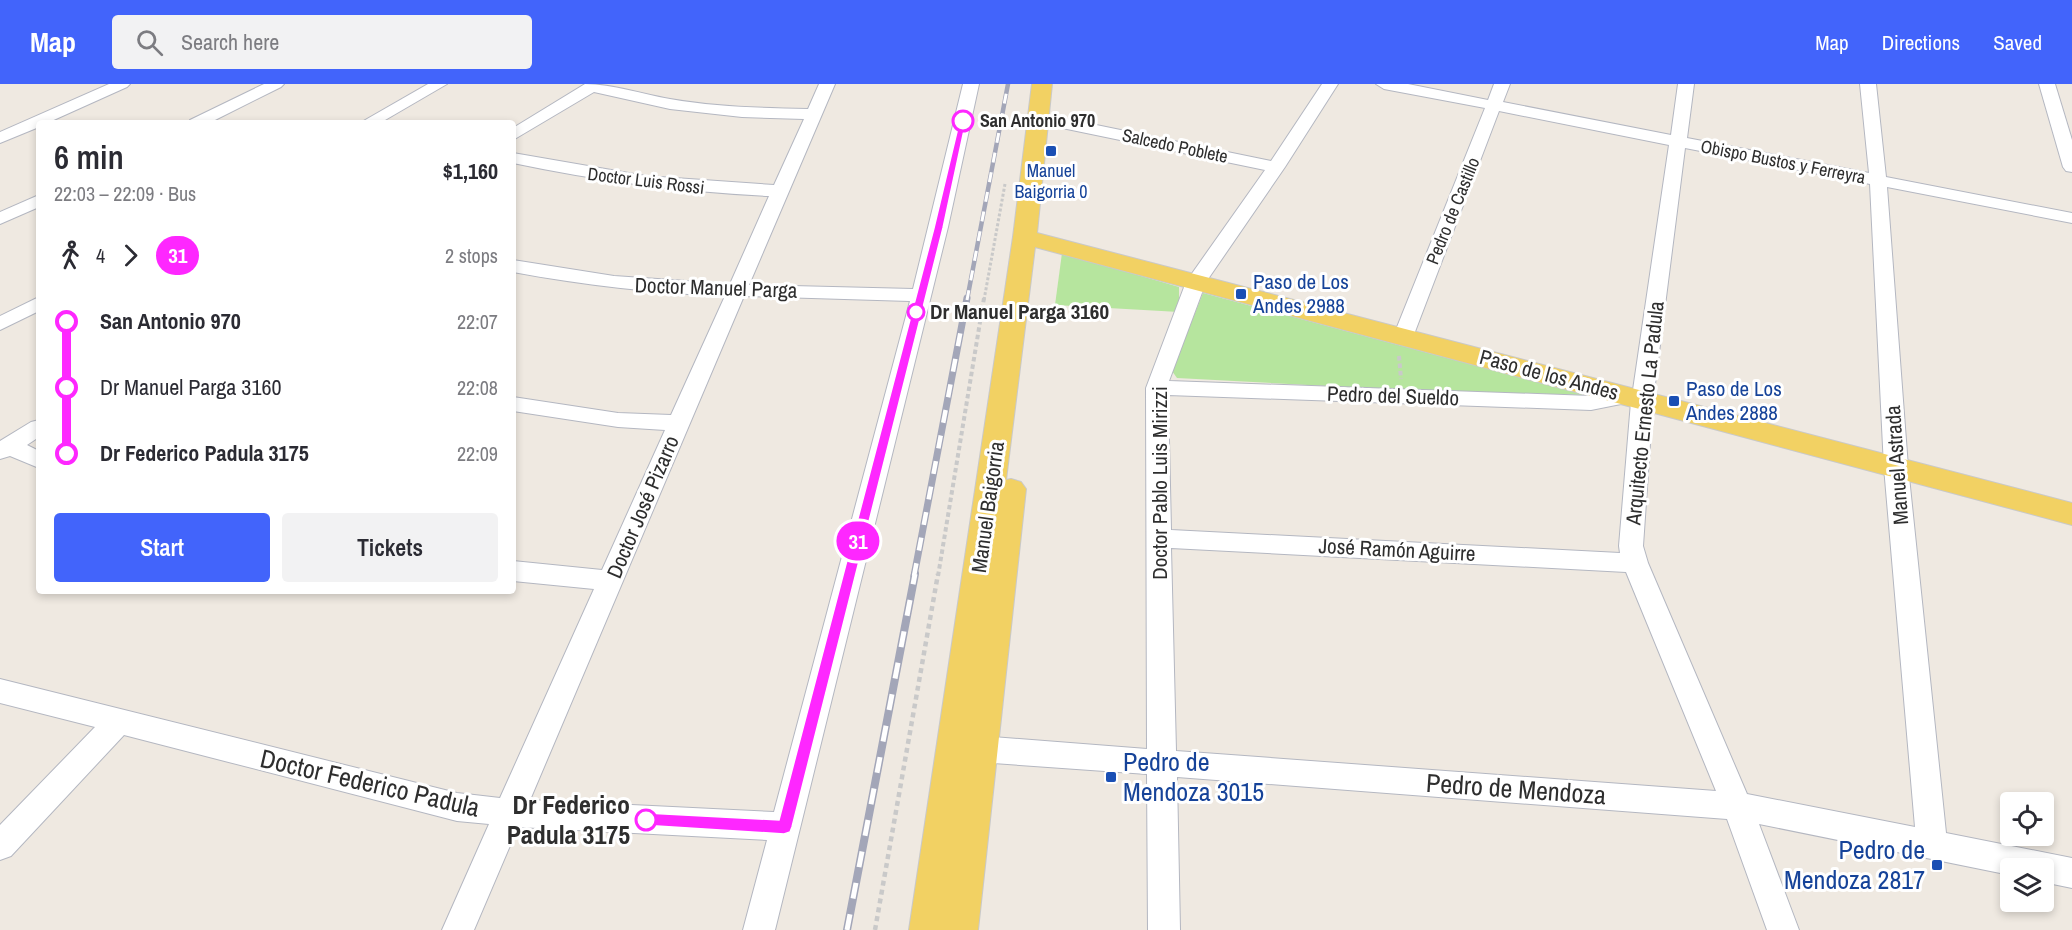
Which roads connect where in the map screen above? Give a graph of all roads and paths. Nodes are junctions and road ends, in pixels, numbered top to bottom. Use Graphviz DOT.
graph roads {
  1 [pos="122,84"];
  2 [pos="276,84"];
  3 [pos="439,84"];
  4 [pos="827,84"];
  5 [pos="971,84"];
  6 [pos="1042,84"];
  7 [pos="1059,84"];
  8 [pos="1330,84"];
  9 [pos="1386,84"];
  10 [pos="1502,84"];
  11 [pos="1686,84"];
  12 [pos="1868,84"];
  13 [pos="2047,84"];
  14 [pos="593,85"];
  15 [pos="1494,105"];
  16 [pos="814,114"];
  17 [pos="1046,119"];
  18 [pos="49,120"];
  19 [pos="202,120"];
  20 [pos="373,120"];
  21 [pos="0,123"];
  22 [pos="33,128"];
  23 [pos="516,133"];
  24 [pos="0,138"];
  25 [pos="1678,141"];
  26 [pos="516,159"];
  27 [pos="1276,167"];
  28 [pos="2072,167"];
  29 [pos="1008,174"];
  30 [pos="1878,180"];
  31 [pos="780,191"];
  32 [pos="36,201"];
  33 [pos="2072,218"];
  34 [pos="0,219"];
  35 [pos="1033,239"];
  36 [pos="516,267"];
  37 [pos="1196,282"];
  38 [pos="737,290"];
  39 [pos="921,295"];
  40 [pos="36,305"];
  41 [pos="0,324"];
  42 [pos="1401,346"];
  43 [pos="1157,388"];
  44 [pos="1402,390"];
  45 [pos="1635,398"];
  46 [pos="516,405"];
  47 [pos="679,423"];
  48 [pos="36,429"];
  49 [pos="4,448"];
  50 [pos="36,459"];
  51 [pos="1896,467"];
  52 [pos="2072,514"];
  53 [pos="1159,538"];
  54 [pos="1635,563"];
  55 [pos="516,571"];
  56 [pos="610,581"];
  57 [pos="0,691"];
  58 [pos="119,721"];
  59 [pos="967,745"];
  60 [pos="1161,762"];
  61 [pos="1737,806"];
  62 [pos="509,813"];
  63 [pos="784,827"];
  64 [pos="0,846"];
  65 [pos="1932,846"];
  66 [pos="2072,873"];
  67 [pos="458,930"];
  68 [pos="759,930"];
  69 [pos="875,930"];
  70 [pos="929,930"];
  71 [pos="958,930"];
  72 [pos="1164,930"];
  73 [pos="1783,930"];
  1 -- 18 [label="street"];
  2 -- 19 [label="street"];
  3 -- 20 [label="street"];
  4 -- 16 [label="street, Doctor José Pizarro"];
  5 -- 39 [label="street"];
  6 -- 17 [label="main road, Manuel Baigorria"];
  7 -- 17 [label="main road, Manuel Baigorria"];
  8 -- 27 [label="street, Doctor Pablo Luis Mirizzi"];
  9 -- 15 [label="street, Obispo Bustos y Ferreyra"];
  10 -- 15 [label="street, Pedro de Castillo"];
  11 -- 25 [label="street, Arquitecto Ernesto La Padula"];
  12 -- 30 [label="street, Manuel Astrada"];
  13 -- 28 [label="street"];
  14 -- 16 [label="street"];
  14 -- 23 [label="street"];
  15 -- 25 [label="street, Obispo Bustos y Ferreyra"];
  15 -- 42 [label="street, Pedro de Castillo"];
  16 -- 31 [label="street, Doctor José Pizarro"];
  17 -- 27 [label="street, Salcedo Poblete"];
  17 -- 35 [label="main road, Manuel Baigorria"];
  21 -- 22 [label="street"];
  22 -- 24 [label="street"];
  25 -- 30 [label="street, Obispo Bustos y Ferreyra"];
  25 -- 45 [label="street, Arquitecto Ernesto La Padula"];
  26 -- 31 [label="street, Doctor Luis Rossi"];
  27 -- 37 [label="street, Doctor Pablo Luis Mirizzi"];
  29 -- 69 [label="path"];
  30 -- 33 [label="street, Obispo Bustos y Ferreyra"];
  30 -- 51 [label="street, Manuel Astrada"];
  31 -- 38 [label="street, Doctor José Pizarro"];
  32 -- 34 [label="street"];
  35 -- 37 [label="main road, Paso de los Andes"];
  35 -- 59 [label="main road, Manuel Baigorria"];
  36 -- 38 [label="street, Doctor Manuel Parga"];
  37 -- 42 [label="main road, Paso de los Andes"];
  37 -- 43 [label="street, Doctor Pablo Luis Mirizzi"];
  38 -- 39 [label="street, Doctor Manuel Parga"];
  38 -- 47 [label="street, Doctor José Pizarro"];
  39 -- 63 [label="street"];
  40 -- 41 [label="street"];
  42 -- 44 [label="path"];
  42 -- 45 [label="main road, Paso de los Andes"];
  43 -- 45 [label="street, Pedro del Sueldo"];
  43 -- 53 [label="street, Doctor Pablo Luis Mirizzi"];
  45 -- 51 [label="main road, Paso de los Andes"];
  45 -- 54 [label="street, Arquitecto Ernesto La Padula"];
  46 -- 47 [label="street"];
  47 -- 56 [label="street, Doctor José Pizarro"];
  48 -- 49 [label="street"];
  49 -- 50 [label="street"];
  51 -- 52 [label="main road, Paso de los Andes"];
  51 -- 65 [label="street, Manuel Astrada"];
  53 -- 54 [label="street, José Ramón Aguirre"];
  53 -- 60 [label="street, Doctor Pablo Luis Mirizzi"];
  54 -- 61 [label="street, Arquitecto Ernesto La Padula"];
  55 -- 56 [label="street"];
  56 -- 62 [label="street, Doctor José Pizarro"];
  57 -- 58 [label="street, Doctor Federico Padula"];
  58 -- 62 [label="street, Doctor Federico Padula"];
  58 -- 64 [label="street"];
  59 -- 60 [label="street, Pedro de Mendoza"];
  59 -- 70 [label="main road, Manuel Baigorria"];
  59 -- 71 [label="main road, Manuel Baigorria"];
  60 -- 61 [label="street, Pedro de Mendoza"];
  60 -- 72 [label="street, Doctor Pablo Luis Mirizzi"];
  61 -- 65 [label="street, Pedro de Mendoza"];
  61 -- 73 [label="street, Arquitecto Ernesto La Padula"];
  62 -- 63 [label="street, Doctor Federico Padula"];
  62 -- 67 [label="street, Doctor José Pizarro"];
  63 -- 68 [label="street"];
  65 -- 66 [label="street, Pedro de Mendoza"];
}
